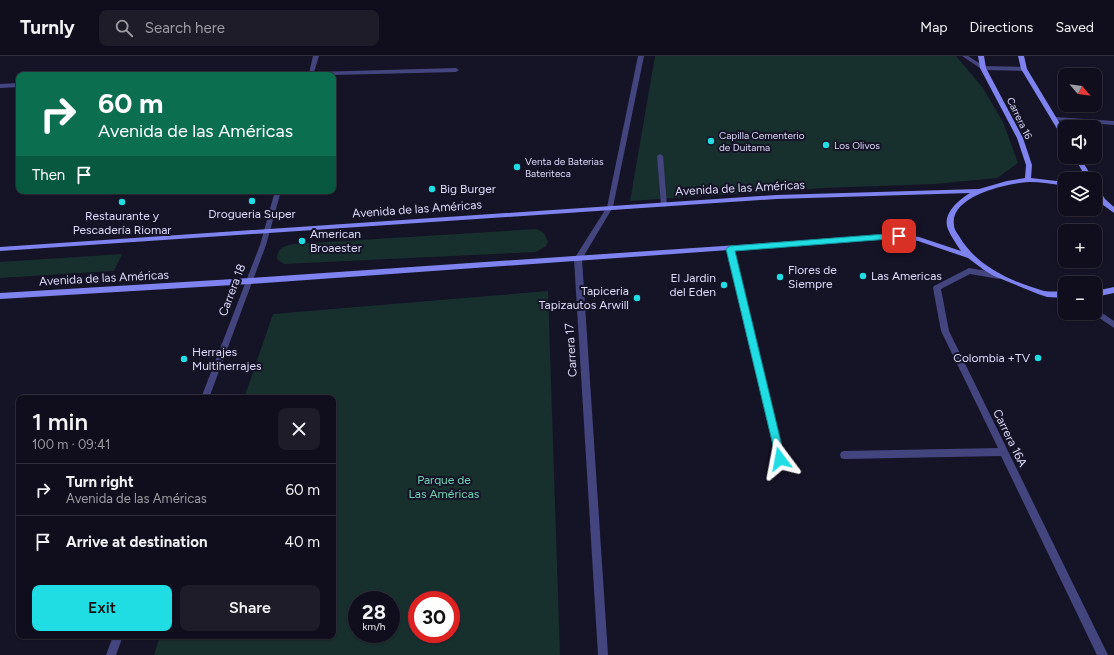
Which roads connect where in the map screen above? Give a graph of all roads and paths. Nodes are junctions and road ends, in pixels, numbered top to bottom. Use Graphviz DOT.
graph roads {
  1 [pos="316,56"];
  2 [pos="641,56"];
  3 [pos="965,56"];
  4 [pos="981,56"];
  5 [pos="1021,56"];
  6 [pos="983,68"];
  7 [pos="1024,69"];
  8 [pos="456,70"];
  9 [pos="312,72"];
  10 [pos="336,73"];
  11 [pos="16,85"];
  12 [pos="0,86"];
  13 [pos="1054,119"];
  14 [pos="1114,123"];
  15 [pos="1058,126"];
  16 [pos="660,156"];
  17 [pos="1028,180"];
  18 [pos="1058,183"];
  19 [pos="979,191"];
  20 [pos="277,194"];
  21 [pos="1102,200"];
  22 [pos="664,205"];
  23 [pos="610,207"];
  24 [pos="1114,211"];
  25 [pos="267,231"];
  26 [pos="0,249"];
  27 [pos="730,249"];
  28 [pos="972,258"];
  29 [pos="578,259"];
  30 [pos="999,276"];
  31 [pos="250,281"];
  32 [pos="1114,290"];
  33 [pos="1102,293"];
  34 [pos="1058,295"];
  35 [pos="0,296"];
  36 [pos="1102,316"];
  37 [pos="1114,325"];
  38 [pos="206,395"];
  39 [pos="1004,452"];
  40 [pos="844,455"];
  41 [pos="780,459"];
  42 [pos="117,639"];
  43 [pos="111,655"];
  44 [pos="603,655"];
  45 [pos="1103,655"];
  1 -- 9 [label="street"];
  2 -- 23 [label="street"];
  3 -- 6 [label="street, Carrera 16"];
  4 -- 6 [label="main road, Carrera 16"];
  5 -- 7 [label="main road"];
  6 -- 7 [label="street"];
  6 -- 17 [label="main road, Carrera 16"];
  7 -- 13 [label="main road"];
  8 -- 10 [label="street"];
  11 -- 12 [label="street"];
  13 -- 14 [label="street"];
  13 -- 15 [label="main road"];
  16 -- 22 [label="street"];
  17 -- 18 [label="main road"];
  17 -- 19 [label="main road"];
  19 -- 22 [label="main road, Avenida de las Américas"];
  19 -- 28 [label="main road"];
  20 -- 25 [label="street, Carrera 18"];
  21 -- 24 [label="main road"];
  22 -- 23 [label="main road, Avenida de las Américas"];
  23 -- 25 [label="main road, Avenida de las Américas"];
  23 -- 29 [label="street"];
  25 -- 26 [label="main road, Avenida de las Américas"];
  25 -- 31 [label="street, Carrera 18"];
  27 -- 28 [label="main road, Avenida de las Américas"];
  27 -- 29 [label="main road, Avenida de las Américas"];
  27 -- 41 [label="street"];
  28 -- 30 [label="main road"];
  29 -- 31 [label="main road, Avenida de las Américas"];
  29 -- 44 [label="street, Carrera 17"];
  30 -- 34 [label="main road"];
  30 -- 39 [label="street, Carrera 16A"];
  31 -- 35 [label="main road, Avenida de las Américas"];
  31 -- 38 [label="street, Carrera 18"];
  32 -- 33 [label="main road"];
  36 -- 37 [label="street"];
  39 -- 40 [label="street"];
  39 -- 45 [label="street, Carrera 16A"];
  42 -- 43 [label="street"];
}
